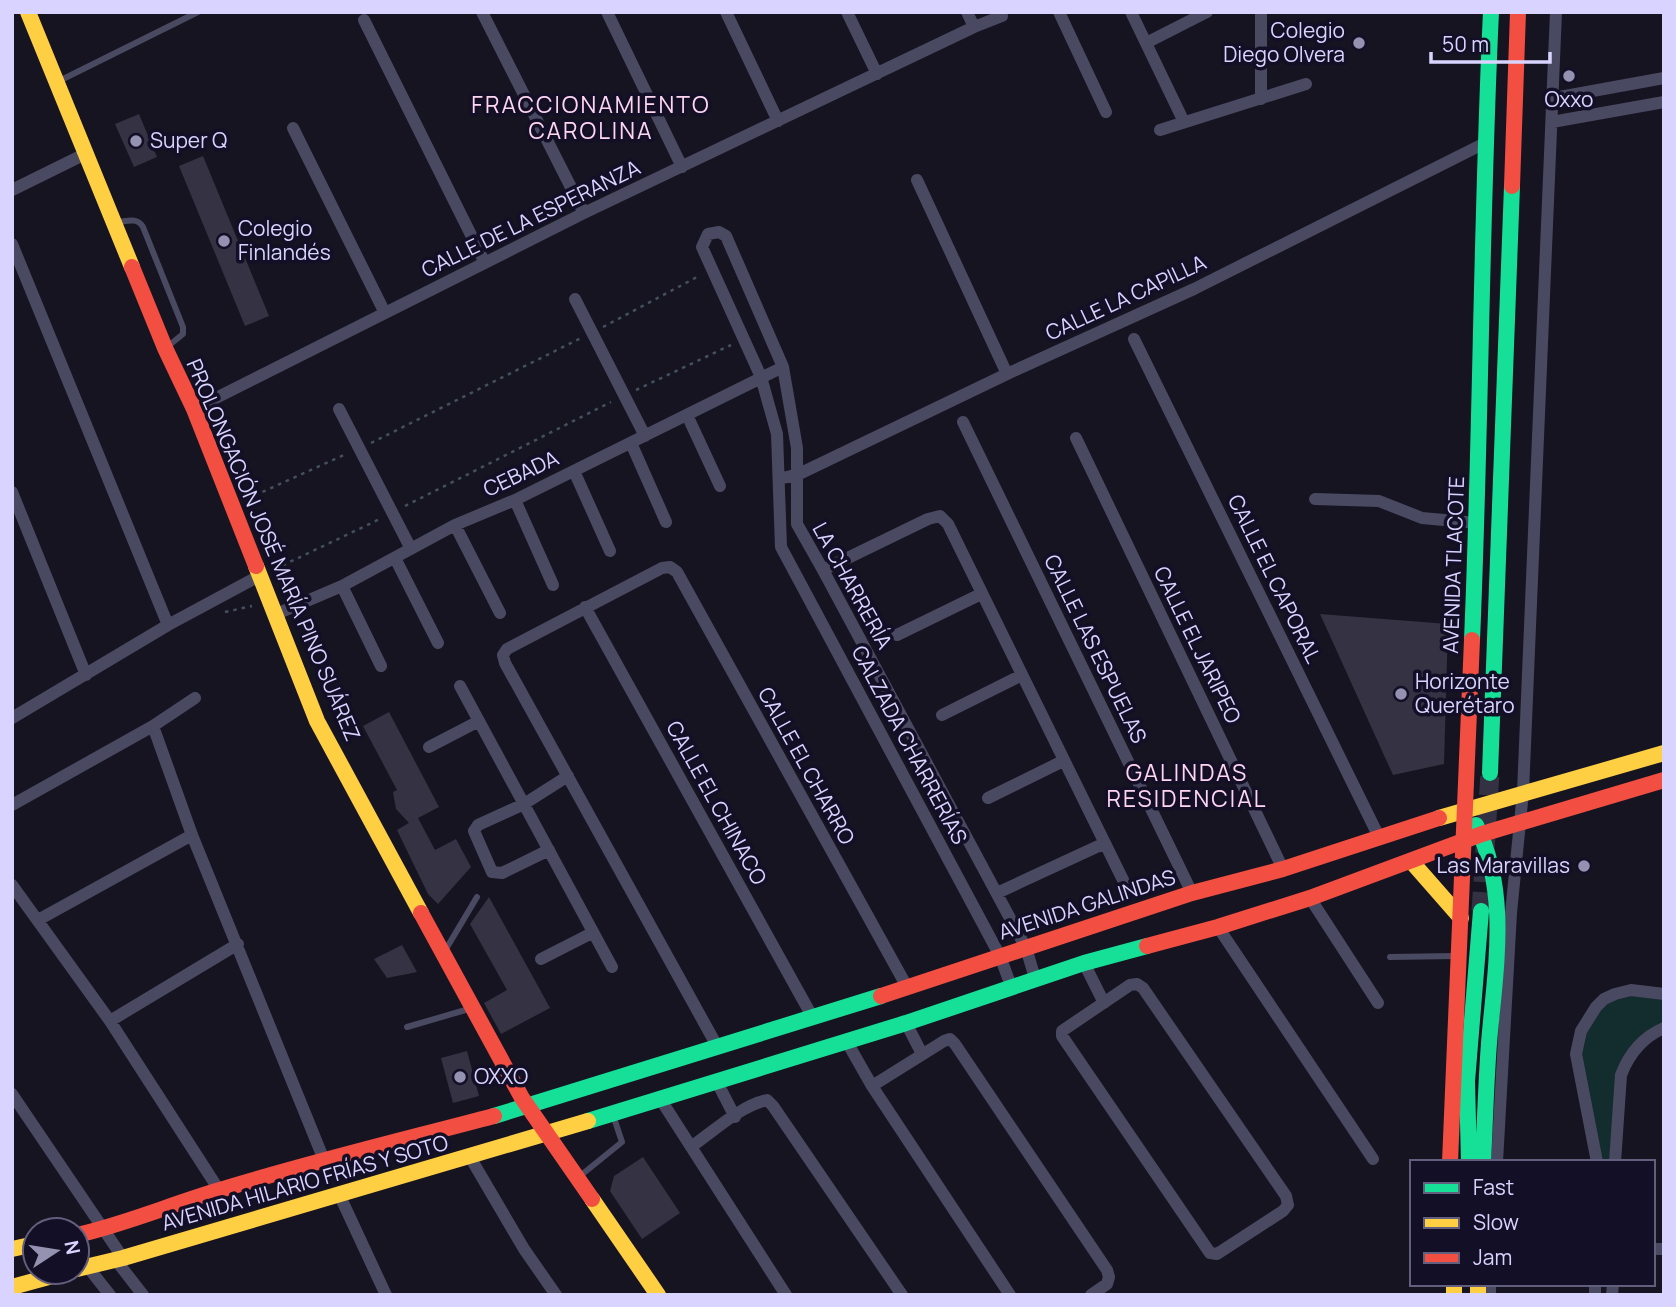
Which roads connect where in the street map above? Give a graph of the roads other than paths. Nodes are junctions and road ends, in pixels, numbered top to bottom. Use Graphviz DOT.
graph roads {
  1 [pos="28,12"];
  2 [pos="198,12"];
  3 [pos="482,12"];
  4 [pos="607,12"];
  5 [pos="726,12"];
  6 [pos="847,12"];
  7 [pos="967,12"];
  8 [pos="1059,12"];
  9 [pos="1131,12"];
  10 [pos="1207,12"];
  11 [pos="1261,12"];
  12 [pos="1491,12"];
  13 [pos="1518,12"];
  14 [pos="1556,12"];
  15 [pos="1002,16"];
  16 [pos="364,20"];
  17 [pos="974,27"];
  18 [pos="1146,43"];
  19 [pos="877,74"];
  20 [pos="1664,78"];
  21 [pos="57,82"];
  22 [pos="1306,84"];
  23 [pos="1554,98"];
  24 [pos="1261,99"];
  25 [pos="1664,102"];
  26 [pos="1106,112"];
  27 [pos="778,121"];
  28 [pos="1184,122"];
  29 [pos="1552,122"];
  30 [pos="293,128"];
  31 [pos="1160,130"];
  32 [pos="1485,143"];
  33 [pos="85,154"];
  34 [pos="682,167"];
  35 [pos="917,180"];
  36 [pos="12,190"];
  37 [pos="584,213"];
  38 [pos="115,222"];
  39 [pos="12,244"];
  40 [pos="485,263"];
  41 [pos="575,299"];
  42 [pos="385,313"];
  43 [pos="1134,339"];
  44 [pos="165,348"];
  45 [pos="783,367"];
  46 [pos="1007,374"];
  47 [pos="761,377"];
  48 [pos="194,409"];
  49 [pos="340,409"];
  50 [pos="687,415"];
  51 [pos="963,422"];
  52 [pos="645,436"];
  53 [pos="1076,438"];
  54 [pos="631,443"];
  55 [pos="575,471"];
  56 [pos="799,474"];
  57 [pos="779,479"];
  58 [pos="720,486"];
  59 [pos="12,492"];
  60 [pos="1315,499"];
  61 [pos="515,500"];
  62 [pos="666,522"];
  63 [pos="1477,523"];
  64 [pos="455,525"];
  65 [pos="411,549"];
  66 [pos="610,551"];
  67 [pos="395,558"];
  68 [pos="823,570"];
  69 [pos="259,576"];
  70 [pos="554,585"];
  71 [pos="342,586"];
  72 [pos="981,594"];
  73 [pos="585,607"];
  74 [pos="500,613"];
  75 [pos="274,615"];
  76 [pos="168,625"];
  77 [pos="897,635"];
  78 [pos="438,643"];
  79 [pos="381,666"];
  80 [pos="86,675"];
  81 [pos="1022,675"];
  82 [pos="460,686"];
  83 [pos="195,698"];
  84 [pos="942,715"];
  85 [pos="12,718"];
  86 [pos="479,721"];
  87 [pos="153,726"];
  88 [pos="429,747"];
  89 [pos="1664,753"];
  90 [pos="1063,761"];
  91 [pos="1612,767"];
  92 [pos="1490,773"];
  93 [pos="568,776"];
  94 [pos="1664,780"];
  95 [pos="1523,792"];
  96 [pos="1618,793"];
  97 [pos="988,798"];
  98 [pos="524,804"];
  99 [pos="12,805"];
  100 [pos="1466,809"];
  101 [pos="1521,822"];
  102 [pos="1482,834"];
  103 [pos="192,835"];
  104 [pos="1379,837"];
  105 [pos="1464,842"];
  106 [pos="1105,844"];
  107 [pos="549,850"];
  108 [pos="1411,861"];
  109 [pos="1283,869"];
  110 [pos="1125,884"];
  111 [pos="12,885"];
  112 [pos="997,893"];
  113 [pos="1192,893"];
  114 [pos="477,897"];
  115 [pos="1310,898"];
  116 [pos="1481,911"];
  117 [pos="1461,918"];
  118 [pos="38,920"];
  119 [pos="1218,927"];
  120 [pos="593,933"];
  121 [pos="239,944"];
  122 [pos="1026,948"];
  123 [pos="443,954"];
  124 [pos="1000,956"];
  125 [pos="1460,956"];
  126 [pos="1390,957"];
  127 [pos="541,959"];
  128 [pos="1083,962"];
  129 [pos="612,967"];
  130 [pos="1035,978"];
  131 [pos="906,985"];
  132 [pos="1011,986"];
  133 [pos="1664,993"];
  134 [pos="1104,1003"];
  135 [pos="1378,1003"];
  136 [pos="472,1008"];
  137 [pos="813,1018"];
  138 [pos="110,1021"];
  139 [pos="906,1023"];
  140 [pos="407,1027"];
  141 [pos="1664,1028"];
  142 [pos="847,1042"];
  143 [pos="717,1046"];
  144 [pos="922,1054"];
  145 [pos="1468,1081"];
  146 [pos="717,1082"];
  147 [pos="872,1086"];
  148 [pos="12,1094"];
  149 [pos="661,1100"];
  150 [pos="527,1108"];
  151 [pos="612,1115"];
  152 [pos="735,1116"];
  153 [pos="544,1133"];
  154 [pos="691,1147"];
  155 [pos="470,1157"];
  156 [pos="1373,1159"];
  157 [pos="324,1160"];
  158 [pos="1450,1160"];
  159 [pos="1462,1160"];
  160 [pos="1469,1160"];
  161 [pos="1483,1160"];
  162 [pos="1497,1160"];
  163 [pos="1597,1160"];
  164 [pos="1615,1160"];
  165 [pos="576,1179"];
  166 [pos="219,1190"];
  167 [pos="340,1194"];
  168 [pos="104,1229"];
  169 [pos="91,1231"];
  170 [pos="119,1259"];
  171 [pos="91,1266"];
  172 [pos="91,1277"];
  173 [pos="110,1295"];
  174 [pos="144,1295"];
  175 [pos="386,1295"];
  176 [pos="556,1295"];
  177 [pos="658,1295"];
  178 [pos="786,1295"];
  179 [pos="902,1295"];
  180 [pos="1010,1295"];
  181 [pos="1091,1295"];
  1 -- 21 [label="main road, PROLONGACIÓN JOSÉ MARÍA PINO SUÁREZ"];
  2 -- 21 [label="lane"];
  3 -- 37 [label="street"];
  4 -- 34 [label="street"];
  5 -- 27 [label="street"];
  6 -- 19 [label="street"];
  7 -- 17 [label="street"];
  8 -- 26 [label="street"];
  9 -- 18 [label="street"];
  10 -- 18 [label="street"];
  11 -- 24 [label="street"];
  12 -- 32 [label="main road, AVENIDA TLACOTE"];
  13 -- 92 [label="main road, AVENIDA TLACOTE"];
  14 -- 23 [label="street"];
  15 -- 17 [label="street, CALLE DE LA ESPERANZA"];
  16 -- 40 [label="street"];
  17 -- 19 [label="street, CALLE DE LA ESPERANZA"];
  18 -- 28 [label="street"];
  19 -- 27 [label="street, CALLE DE LA ESPERANZA"];
  20 -- 23 [label="street"];
  21 -- 33 [label="main road, PROLONGACIÓN JOSÉ MARÍA PINO SUÁREZ"];
  22 -- 24 [label="street"];
  23 -- 29 [label="street"];
  24 -- 28 [label="street"];
  25 -- 29 [label="street"];
  27 -- 34 [label="street, CALLE DE LA ESPERANZA"];
  28 -- 31 [label="street"];
  29 -- 95 [label="street"];
  30 -- 42 [label="street"];
  32 -- 46 [label="street, CALLE LA CAPILLA"];
  32 -- 63 [label="main road, AVENIDA TLACOTE"];
  33 -- 36 [label="street"];
  33 -- 38 [label="main road, PROLONGACIÓN JOSÉ MARÍA PINO SUÁREZ"];
  34 -- 37 [label="street, CALLE DE LA ESPERANZA"];
  35 -- 46 [label="street"];
  37 -- 40 [label="street, CALLE DE LA ESPERANZA"];
  38 -- 44 [label="main road, PROLONGACIÓN JOSÉ MARÍA PINO SUÁREZ"];
  38 -- 44 [label="lane"];
  39 -- 76 [label="street"];
  40 -- 42 [label="street, CALLE DE LA ESPERANZA"];
  41 -- 52 [label="street"];
  42 -- 48 [label="street, CALLE DE LA ESPERANZA"];
  43 -- 104 [label="street, CALLE EL CAPORAL"];
  44 -- 48 [label="main road, PROLONGACIÓN JOSÉ MARÍA PINO SUÁREZ"];
  45 -- 47 [label="street, CEBADA"];
  45 -- 47 [label="street, LA CHARRERÍA"];
  45 -- 56 [label="street, LA CHARRERÍA"];
  46 -- 56 [label="street, CALLE LA CAPILLA"];
  47 -- 50 [label="street, CEBADA"];
  47 -- 57 [label="street, CALZADA CHARRERÍAS"];
  48 -- 69 [label="main road, PROLONGACIÓN JOSÉ MARÍA PINO SUÁREZ"];
  49 -- 65 [label="street"];
  50 -- 52 [label="street, CEBADA"];
  50 -- 58 [label="street"];
  51 -- 113 [label="street, CALLE LAS ESPUELAS"];
  52 -- 54 [label="street, CEBADA"];
  53 -- 109 [label="street, CALLE EL JARIPEO"];
  54 -- 55 [label="street, CEBADA"];
  54 -- 62 [label="street"];
  55 -- 61 [label="street, CEBADA"];
  55 -- 66 [label="street"];
  56 -- 57 [label="street, CALLE LA CAPILLA"];
  56 -- 68 [label="street, LA CHARRERÍA"];
  57 -- 124 [label="street, CALZADA CHARRERÍAS"];
  59 -- 80 [label="street"];
  60 -- 63 [label="street"];
  61 -- 64 [label="street, CEBADA"];
  61 -- 70 [label="street"];
  63 -- 100 [label="main road, AVENIDA TLACOTE"];
  64 -- 65 [label="street, CEBADA"];
  64 -- 74 [label="street"];
  65 -- 67 [label="street, CEBADA"];
  67 -- 71 [label="street, CEBADA"];
  67 -- 78 [label="street"];
  68 -- 72 [label="street"];
  68 -- 112 [label="street, LA CHARRERÍA"];
  69 -- 75 [label="main road, PROLONGACIÓN JOSÉ MARÍA PINO SUÁREZ"];
  69 -- 76 [label="street"];
  71 -- 75 [label="street, CEBADA"];
  71 -- 79 [label="street"];
  72 -- 77 [label="street"];
  72 -- 81 [label="street"];
  73 -- 93 [label="street"];
  73 -- 131 [label="street, CALLE EL CHARRO"];
  73 -- 137 [label="street, CALLE EL CHINACO"];
  75 -- 123 [label="main road, PROLONGACIÓN JOSÉ MARÍA PINO SUÁREZ"];
  76 -- 80 [label="street"];
  80 -- 85 [label="street"];
  81 -- 84 [label="street"];
  81 -- 90 [label="street"];
  82 -- 86 [label="street"];
  83 -- 87 [label="street"];
  86 -- 88 [label="street"];
  86 -- 98 [label="street"];
  87 -- 99 [label="street"];
  87 -- 103 [label="street"];
  89 -- 91 [label="main road, AVENIDA GALINDAS"];
  90 -- 97 [label="street"];
  90 -- 106 [label="street"];
  91 -- 95 [label="main road, AVENIDA GALINDAS"];
  91 -- 96 [label="street"];
  93 -- 98 [label="street"];
  93 -- 143 [label="street"];
  94 -- 96 [label="main road"];
  95 -- 100 [label="main road, AVENIDA GALINDAS"];
  95 -- 101 [label="street"];
  96 -- 101 [label="main road"];
  98 -- 107 [label="street"];
  98 -- 107 [label="street"];
  100 -- 102 [label="main road"];
  100 -- 104 [label="main road, AVENIDA GALINDAS"];
  100 -- 105 [label="main road, AVENIDA TLACOTE"];
  101 -- 102 [label="main road"];
  101 -- 162 [label="street"];
  102 -- 105 [label="main road"];
  102 -- 161 [label="main road"];
  103 -- 118 [label="street"];
  103 -- 121 [label="street"];
  104 -- 109 [label="main road, AVENIDA GALINDAS"];
  105 -- 108 [label="main road"];
  105 -- 117 [label="main road, AVENIDA TLACOTE"];
  106 -- 110 [label="street"];
  106 -- 112 [label="street"];
  107 -- 120 [label="street"];
  108 -- 115 [label="main road"];
  108 -- 117 [label="main road"];
  109 -- 113 [label="main road, AVENIDA GALINDAS"];
  111 -- 118 [label="street"];
  112 -- 122 [label="street, LA CHARRERÍA"];
  113 -- 122 [label="main road, AVENIDA GALINDAS"];
  114 -- 123 [label="lane"];
  115 -- 119 [label="main road"];
  115 -- 135 [label="street"];
  116 -- 145 [label="main road"];
  117 -- 125 [label="main road, AVENIDA TLACOTE"];
  118 -- 138 [label="street"];
  119 -- 128 [label="main road"];
  119 -- 156 [label="street"];
  120 -- 127 [label="street"];
  120 -- 129 [label="street"];
  121 -- 138 [label="street"];
  121 -- 157 [label="street"];
  122 -- 124 [label="main road, AVENIDA GALINDAS"];
  122 -- 130 [label="street, LA CHARRERÍA"];
  123 -- 136 [label="main road, PROLONGACIÓN JOSÉ MARÍA PINO SUÁREZ"];
  124 -- 131 [label="main road, AVENIDA GALINDAS"];
  124 -- 132 [label="street, CALZADA CHARRERÍAS"];
  125 -- 126 [label="lane"];
  125 -- 158 [label="main road, AVENIDA TLACOTE"];
  128 -- 130 [label="main road"];
  128 -- 134 [label="street"];
  130 -- 132 [label="main road"];
  131 -- 137 [label="main road, AVENIDA GALINDAS"];
  132 -- 139 [label="main road"];
  133 -- 163 [label="street"];
  134 -- 134 [label="street"];
  136 -- 140 [label="lane"];
  136 -- 150 [label="main road, PROLONGACIÓN JOSÉ MARÍA PINO SUÁREZ"];
  137 -- 143 [label="main road, AVENIDA GALINDAS"];
  138 -- 166 [label="street"];
  139 -- 142 [label="main road"];
  139 -- 144 [label="street"];
  141 -- 164 [label="street"];
  142 -- 146 [label="main road"];
  142 -- 147 [label="street"];
  143 -- 150 [label="main road, AVENIDA GALINDAS"];
  144 -- 147 [label="street"];
  144 -- 181 [label="street"];
  145 -- 159 [label="main road"];
  145 -- 160 [label="main road"];
  146 -- 149 [label="main road"];
  146 -- 152 [label="street"];
  147 -- 180 [label="street"];
  148 -- 168 [label="street"];
  149 -- 151 [label="main road"];
  149 -- 154 [label="street"];
  150 -- 153 [label="main road, PROLONGACIÓN JOSÉ MARÍA PINO SUÁREZ"];
  150 -- 157 [label="main road, AVENIDA HILARIO FRÍAS Y SOTO"];
  151 -- 153 [label="main road"];
  151 -- 165 [label="lane"];
  152 -- 154 [label="street"];
  152 -- 179 [label="street"];
  153 -- 155 [label="main road, AVENIDA HILARIO FRÍAS Y SOTO"];
  153 -- 165 [label="main road, PROLONGACIÓN JOSÉ MARÍA PINO SUÁREZ"];
  154 -- 178 [label="street"];
  155 -- 167 [label="main road, AVENIDA HILARIO FRÍAS Y SOTO"];
  155 -- 176 [label="street"];
  157 -- 166 [label="main road, AVENIDA HILARIO FRÍAS Y SOTO"];
  165 -- 177 [label="main road, PROLONGACIÓN JOSÉ MARÍA PINO SUÁREZ"];
  166 -- 168 [label="main road, AVENIDA HILARIO FRÍAS Y SOTO"];
  167 -- 170 [label="main road, AVENIDA HILARIO FRÍAS Y SOTO"];
  167 -- 175 [label="street"];
  168 -- 169 [label="main road, AVENIDA HILARIO FRÍAS Y SOTO"];
  168 -- 170 [label="street"];
  170 -- 171 [label="main road, AVENIDA HILARIO FRÍAS Y SOTO"];
  170 -- 174 [label="street"];
  172 -- 173 [label="street"];
}
